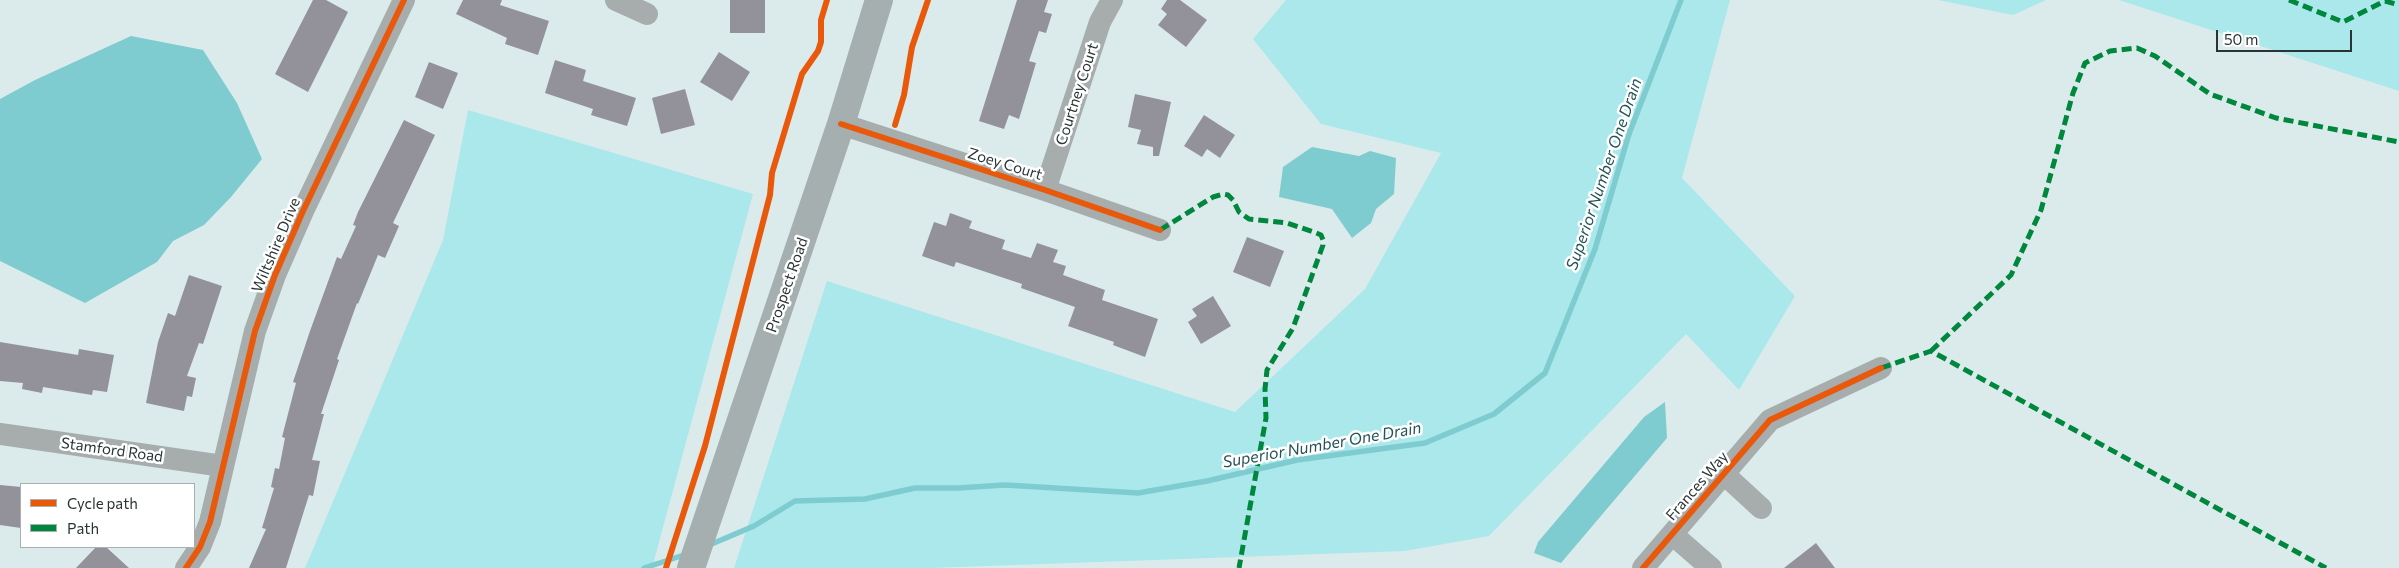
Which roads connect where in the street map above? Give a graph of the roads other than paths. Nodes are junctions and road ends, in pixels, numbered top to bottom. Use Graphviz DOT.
graph roads {
  1 [pos="404,0"];
  2 [pos="616,0"];
  3 [pos="879,0"];
  4 [pos="1112,0"];
  5 [pos="646,14"];
  6 [pos="841,124"];
  7 [pos="1046,190"];
  8 [pos="1160,230"];
  9 [pos="1881,368"];
  10 [pos="0,434"];
  11 [pos="223,466"];
  12 [pos="1724,474"];
  13 [pos="1761,508"];
  14 [pos="1672,534"];
  15 [pos="186,568"];
  16 [pos="691,568"];
  17 [pos="1643,568"];
  18 [pos="1711,568"];
  1 -- 11 [label="street, Wiltshire Drive"];
  2 -- 5 [label="street"];
  3 -- 6 [label="main road, Prospect Road"];
  4 -- 7 [label="street, Courtney Court"];
  6 -- 7 [label="street, Zoey Court"];
  6 -- 16 [label="main road, Prospect Road"];
  7 -- 8 [label="street, Zoey Court"];
  9 -- 12 [label="street, Frances Way"];
  10 -- 11 [label="street, Stamford Road"];
  11 -- 15 [label="street, Wiltshire Drive"];
  12 -- 13 [label="street"];
  12 -- 14 [label="street, Frances Way"];
  14 -- 17 [label="street, Frances Way"];
  14 -- 18 [label="street"];
}
